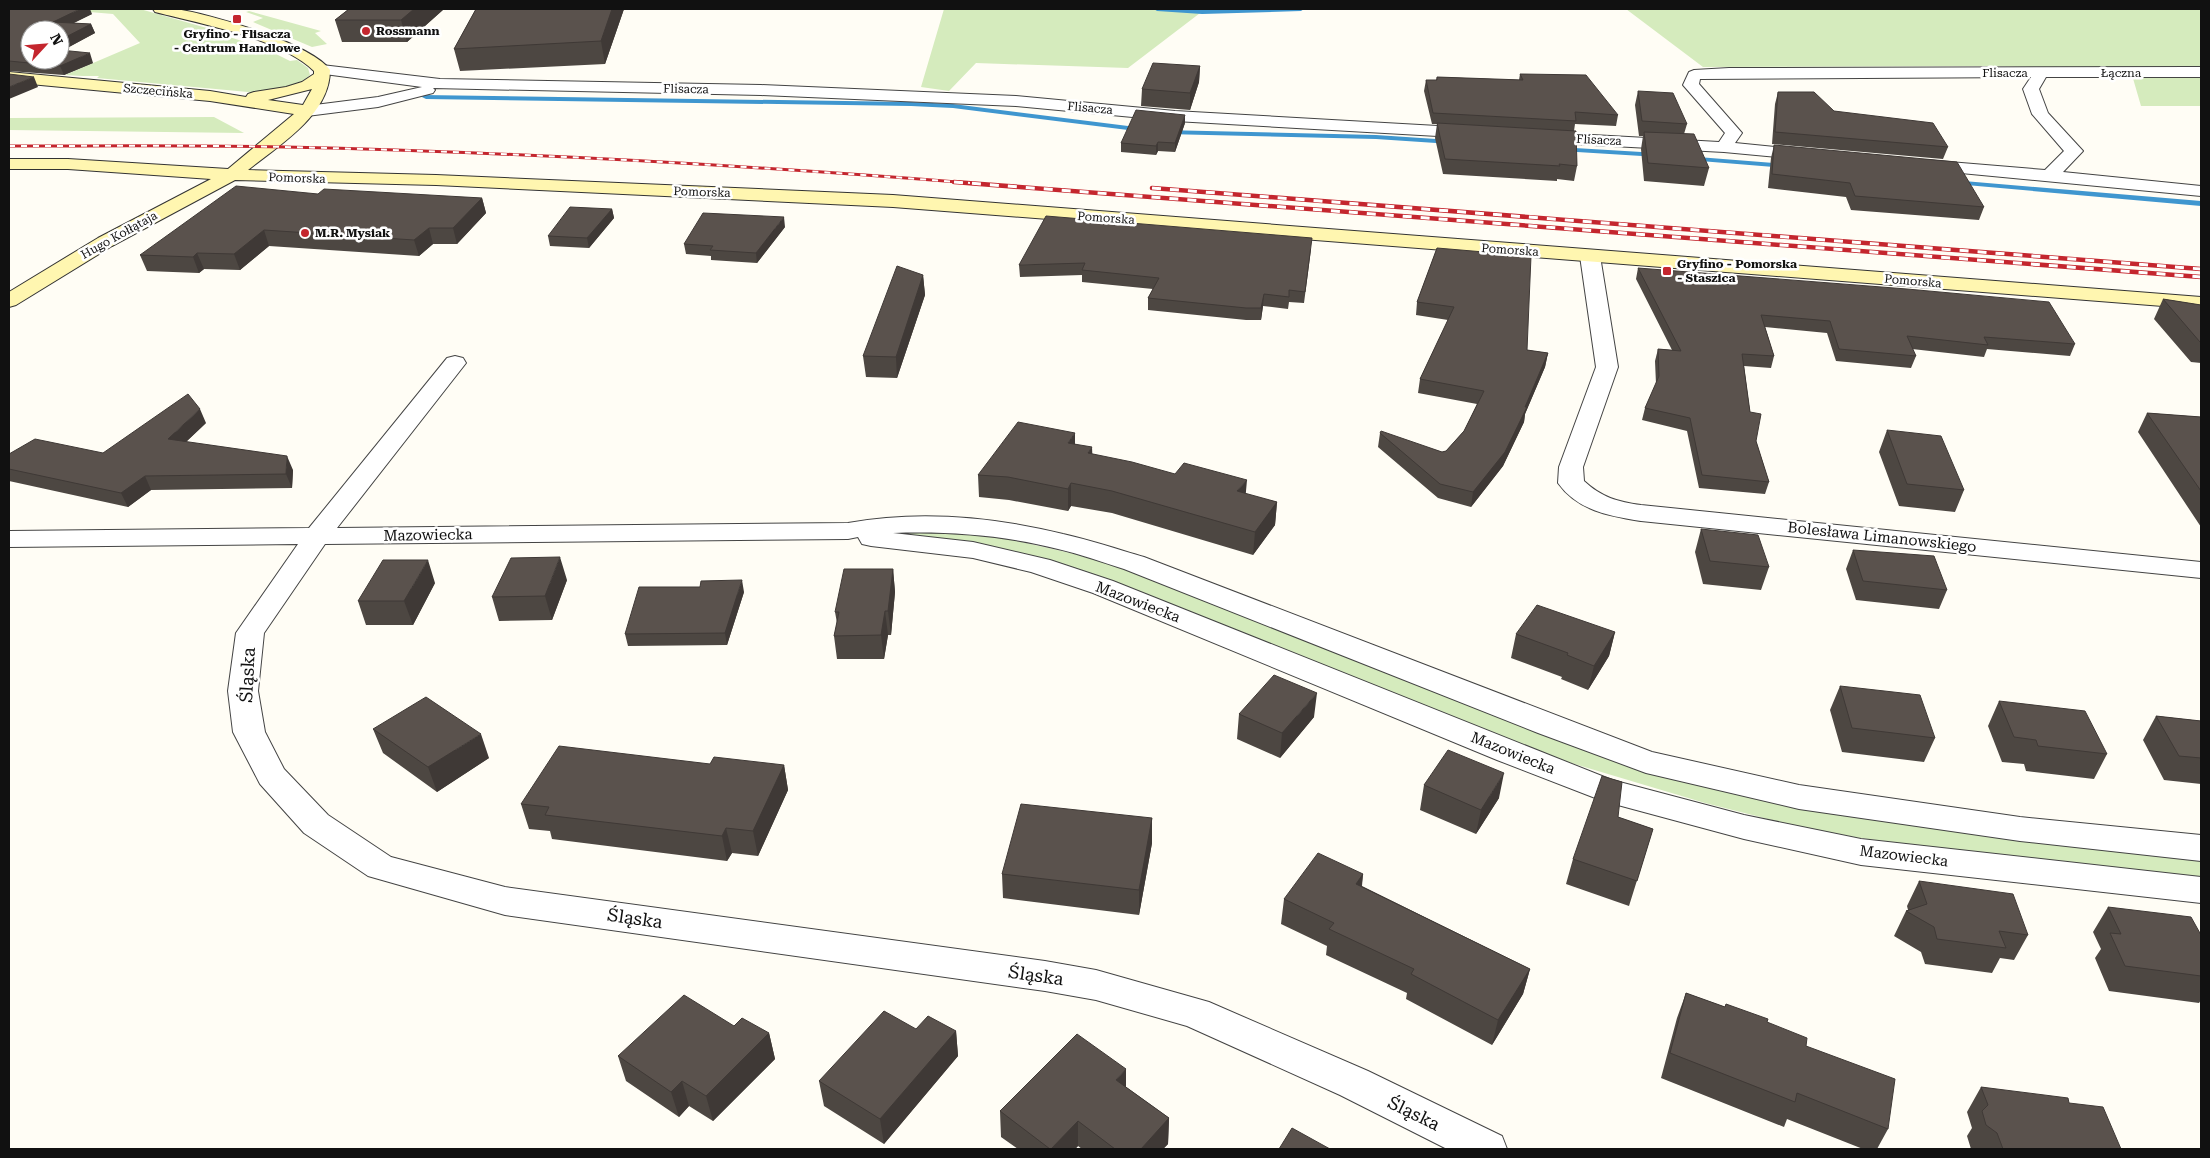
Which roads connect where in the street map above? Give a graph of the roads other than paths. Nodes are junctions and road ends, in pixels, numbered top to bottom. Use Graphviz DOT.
graph roads {
  1 [pos="160,9"];
  2 [pos="2201,72"];
  3 [pos="322,73"];
  4 [pos="2041,73"];
  5 [pos="9,77"];
  6 [pos="456,85"];
  7 [pos="210,96"];
  8 [pos="307,111"];
  9 [pos="1487,134"];
  10 [pos="1527,136"];
  11 [pos="1724,147"];
  12 [pos="1822,156"];
  13 [pos="9,164"];
  14 [pos="1911,164"];
  15 [pos="233,174"];
  16 [pos="2049,176"];
  17 [pos="2201,191"];
  18 [pos="1590,256"];
  19 [pos="9,301"];
  20 [pos="2201,304"];
  21 [pos="455,363"];
  22 [pos="848,531"];
  23 [pos="317,536"];
  24 [pos="9,539"];
  25 [pos="2201,570"];
  26 [pos="2201,848"];
  27 [pos="2201,890"];
  28 [pos="1487,1149"];
  1 -- 3 [label="street, Flisacza"];
  2 -- 4 [label="street, Łączna"];
  3 -- 6 [label="street, Flisacza"];
  3 -- 7 [label="street"];
  3 -- 8 [label="street"];
  4 -- 11 [label="street, Flisacza"];
  4 -- 16 [label="street, Flisacza"];
  5 -- 7 [label="street, Szczecińska"];
  6 -- 8 [label="street, Flisacza"];
  6 -- 9 [label="street, Flisacza"];
  7 -- 8 [label="street, Szczecińska"];
  8 -- 15 [label="street, Hugo Kołłątaja"];
  10 -- 11 [label="street, Flisacza"];
  11 -- 12 [label="street, Flisacza"];
  13 -- 15 [label="street, Pomorska"];
  14 -- 16 [label="street"];
  15 -- 18 [label="street, Pomorska"];
  15 -- 19 [label="street, Hugo Kołłątaja"];
  16 -- 17 [label="street"];
  18 -- 20 [label="street, Pomorska"];
  18 -- 25 [label="street, Bolesława Limanowskiego"];
  21 -- 23 [label="street, Śląska"];
  22 -- 23 [label="street, Mazowiecka"];
  22 -- 26 [label="street, Mazowiecka"];
  22 -- 27 [label="street, Mazowiecka"];
  23 -- 24 [label="street, Mazowiecka"];
  23 -- 28 [label="street, Śląska"];
}
